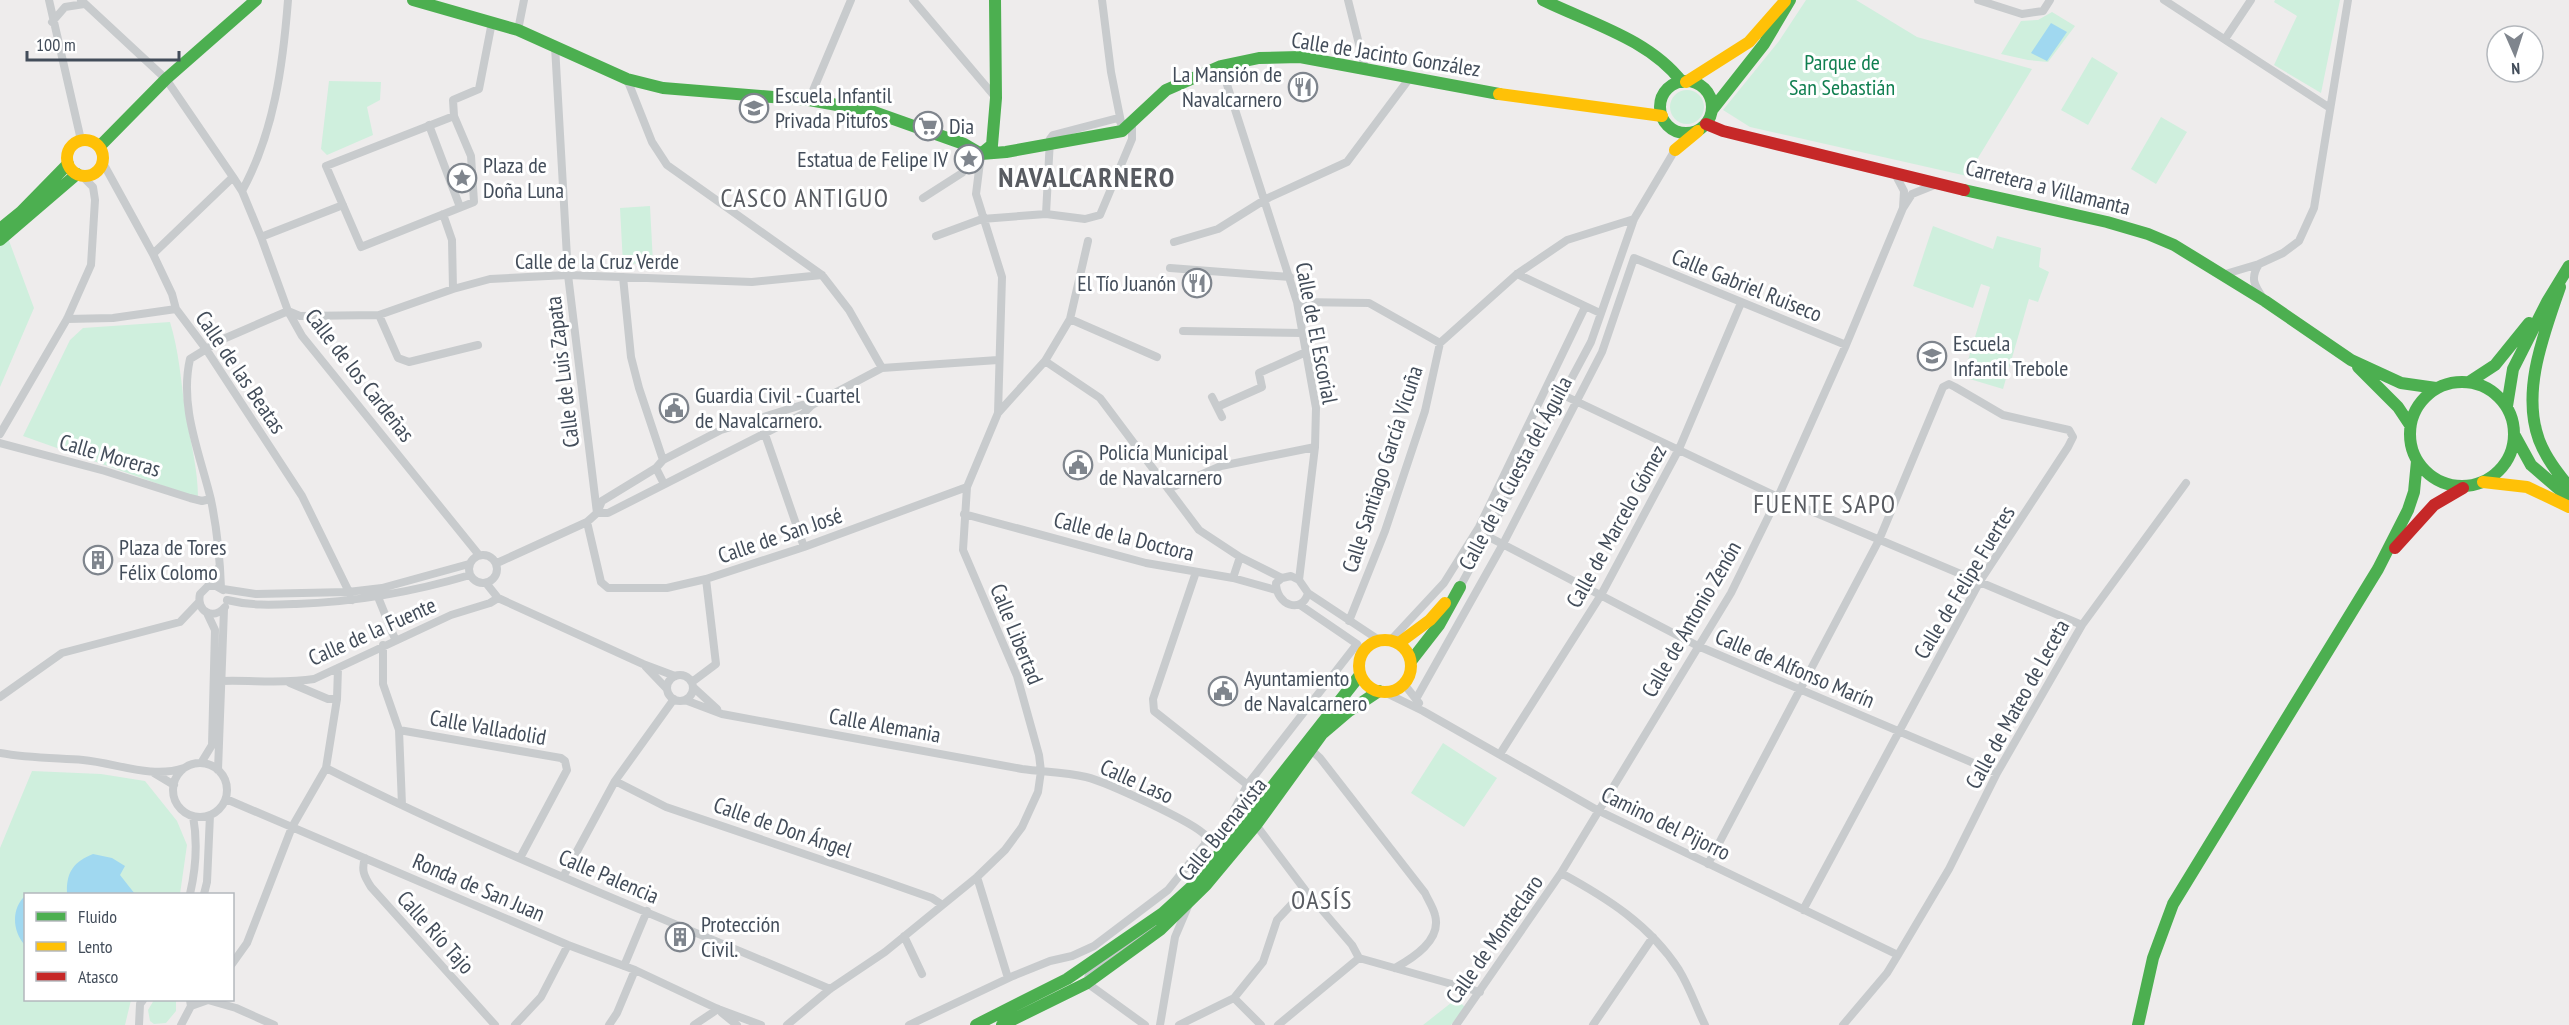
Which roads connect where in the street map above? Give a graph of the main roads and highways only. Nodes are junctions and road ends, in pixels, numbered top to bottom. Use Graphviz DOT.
graph roads {
  1 [pos="255,0"];
  2 [pos="413,0"];
  3 [pos="995,0"];
  4 [pos="1543,0"];
  5 [pos="1788,0"];
  6 [pos="1684,82"];
  7 [pos="1712,110"];
  8 [pos="1662,116"];
  9 [pos="1702,127"];
  10 [pos="1672,129"];
  11 [pos="100,146"];
  12 [pos="981,154"];
  13 [pos="75,171"];
  14 [pos="0,229"];
  15 [pos="0,240"];
  16 [pos="2567,270"];
  17 [pos="2547,302"];
  18 [pos="2351,360"];
  19 [pos="2469,382"];
  20 [pos="2436,388"];
  21 [pos="2507,406"];
  22 [pos="2410,425"];
  23 [pos="2515,436"];
  24 [pos="2417,460"];
  25 [pos="2483,482"];
  26 [pos="2470,486"];
  27 [pos="2569,487"];
  28 [pos="2569,497"];
  29 [pos="2569,507"];
  30 [pos="2378,569"];
  31 [pos="1390,641"];
  32 [pos="1412,661"];
  33 [pos="1360,675"];
  34 [pos="1381,692"];
  35 [pos="1018,1021"];
  36 [pos="976,1025"];
  37 [pos="1002,1025"];
  38 [pos="2138,1025"];
  1 -- 11 [label="main road"];
  2 -- 12 [label="main road"];
  3 -- 12 [label="main road"];
  4 -- 6 [label="main road"];
  5 -- 6 [label="main road"];
  5 -- 7 [label="main road"];
  6 -- 7 [label="main road"];
  6 -- 8 [label="main road"];
  7 -- 9 [label="main road"];
  8 -- 10 [label="main road"];
  8 -- 12 [label="main road, Calle de Jacinto González"];
  9 -- 10 [label="main road"];
  9 -- 10 [label="main road, Calle de la Cuesta del Águila"];
  9 -- 18 [label="main road, Carretera a Villamanta"];
  11 -- 13 [label="main road"];
  11 -- 13 [label="main road"];
  13 -- 14 [label="main road"];
  13 -- 15 [label="main road"];
  16 -- 17 [label="main road"];
  16 -- 27 [label="main road"];
  17 -- 19 [label="main road"];
  17 -- 21 [label="main road"];
  18 -- 20 [label="main road"];
  18 -- 22 [label="main road"];
  19 -- 20 [label="main road"];
  19 -- 21 [label="main road"];
  20 -- 22 [label="main road"];
  21 -- 23 [label="main road"];
  22 -- 24 [label="main road"];
  23 -- 25 [label="main road"];
  23 -- 28 [label="main road"];
  24 -- 26 [label="main road"];
  24 -- 30 [label="main road"];
  25 -- 26 [label="main road"];
  25 -- 29 [label="main road"];
  26 -- 30 [label="main road"];
  30 -- 38 [label="main road"];
  31 -- 32 [label="main road"];
  31 -- 32 [label="main road, Calle de la Cuesta del Águila"];
  31 -- 33 [label="main road"];
  32 -- 34 [label="main road"];
  33 -- 34 [label="main road"];
  33 -- 36 [label="main road, Calle Buenavista"];
  34 -- 35 [label="main road, Calle Buenavista"];
  35 -- 37 [label="main road, Calle Buenavista"];
}
